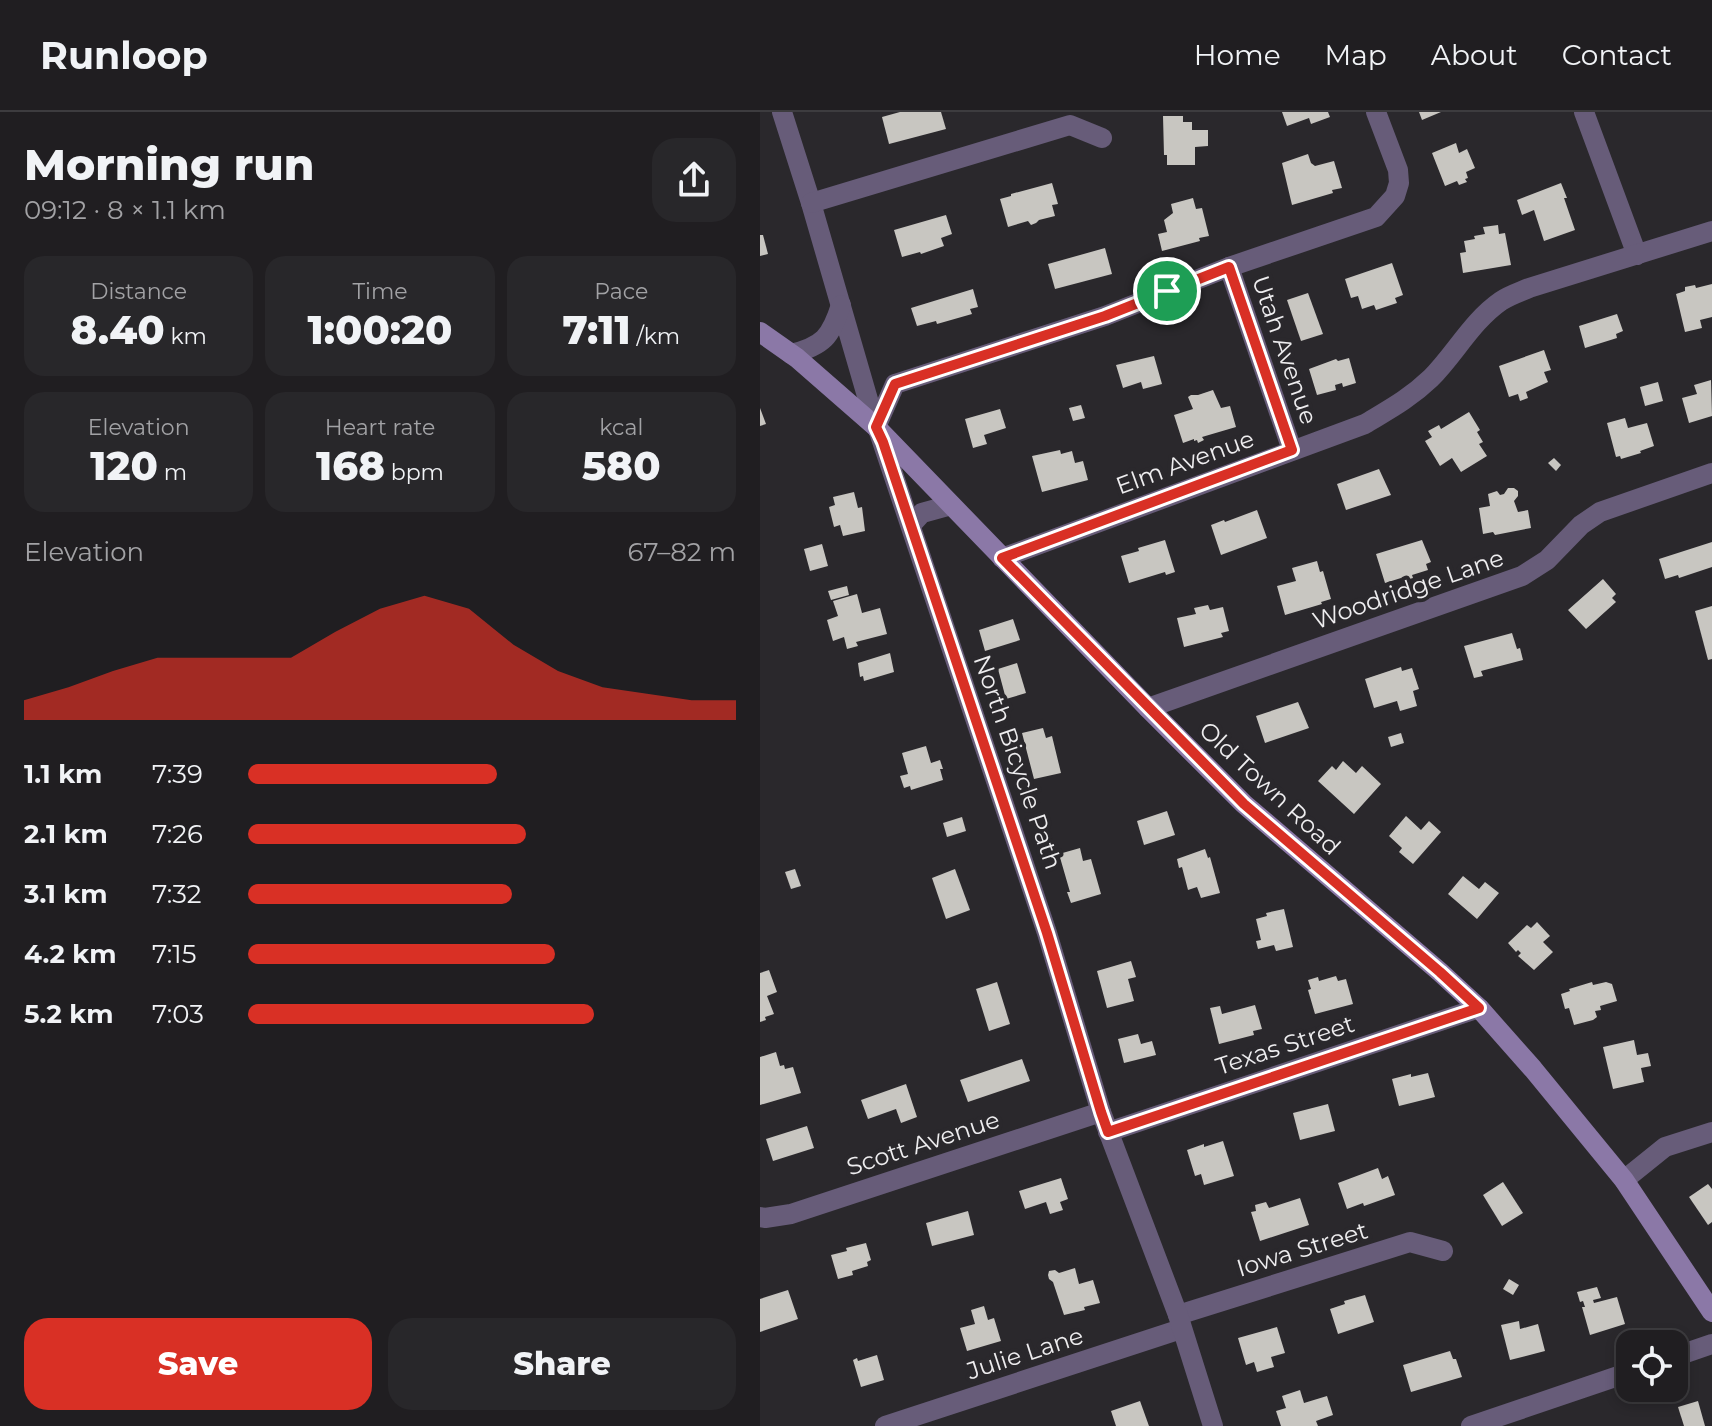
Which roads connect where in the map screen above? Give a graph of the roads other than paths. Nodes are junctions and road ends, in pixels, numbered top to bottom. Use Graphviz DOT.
graph roads {
  1 [pos="782,112"];
  2 [pos="1376,112"];
  3 [pos="1584,112"];
  4 [pos="1102,138"];
  5 [pos="811,203"];
  6 [pos="1712,231"];
  7 [pos="1637,255"];
  8 [pos="1229,267"];
  9 [pos="841,305"];
  10 [pos="760,332"];
  11 [pos="791,354"];
  12 [pos="876,427"];
  13 [pos="1292,450"];
  14 [pos="1712,473"];
  15 [pos="951,505"];
  16 [pos="911,525"];
  17 [pos="1002,558"];
  18 [pos="1148,708"];
  19 [pos="1479,1008"];
  20 [pos="1104,1122"];
  21 [pos="1712,1132"];
  22 [pos="1624,1180"];
  23 [pos="760,1217"];
  24 [pos="1443,1251"];
  25 [pos="1712,1312"];
  26 [pos="1179,1322"];
  27 [pos="1712,1344"];
  28 [pos="1688,1352"];
  29 [pos="1616,1377"];
  30 [pos="885,1426"];
  31 [pos="1213,1426"];
  32 [pos="1471,1426"];
  1 -- 5 [label="street, North Bicycle Path"];
  2 -- 8 [label="street"];
  3 -- 7 [label="street"];
  4 -- 5 [label="street"];
  5 -- 9 [label="street, North Bicycle Path"];
  6 -- 7 [label="street, Elm Avenue"];
  7 -- 13 [label="street, Elm Avenue"];
  8 -- 12 [label="street"];
  8 -- 13 [label="street, Utah Avenue"];
  9 -- 11 [label="street"];
  9 -- 12 [label="street, North Bicycle Path"];
  10 -- 11 [label="main road, Old Town Road"];
  11 -- 12 [label="main road, Old Town Road"];
  12 -- 15 [label="main road, Old Town Road"];
  12 -- 16 [label="street, North Bicycle Path"];
  13 -- 17 [label="street, Elm Avenue"];
  14 -- 18 [label="street, Woodridge Lane"];
  15 -- 16 [label="street"];
  15 -- 17 [label="main road, Old Town Road"];
  16 -- 20 [label="street, North Bicycle Path"];
  17 -- 18 [label="main road, Old Town Road"];
  18 -- 19 [label="main road, Old Town Road"];
  19 -- 20 [label="street, Texas Street"];
  19 -- 22 [label="main road, Old Town Road"];
  20 -- 23 [label="street, Scott Avenue"];
  20 -- 26 [label="street, North Bicycle Path"];
  21 -- 22 [label="street"];
  22 -- 25 [label="main road, Old Town Road"];
  24 -- 26 [label="street, Iowa Street"];
  26 -- 30 [label="street, Julie Lane"];
  26 -- 31 [label="street, North Bicycle Path"];
  27 -- 28 [label="street"];
  29 -- 32 [label="street"];
}
